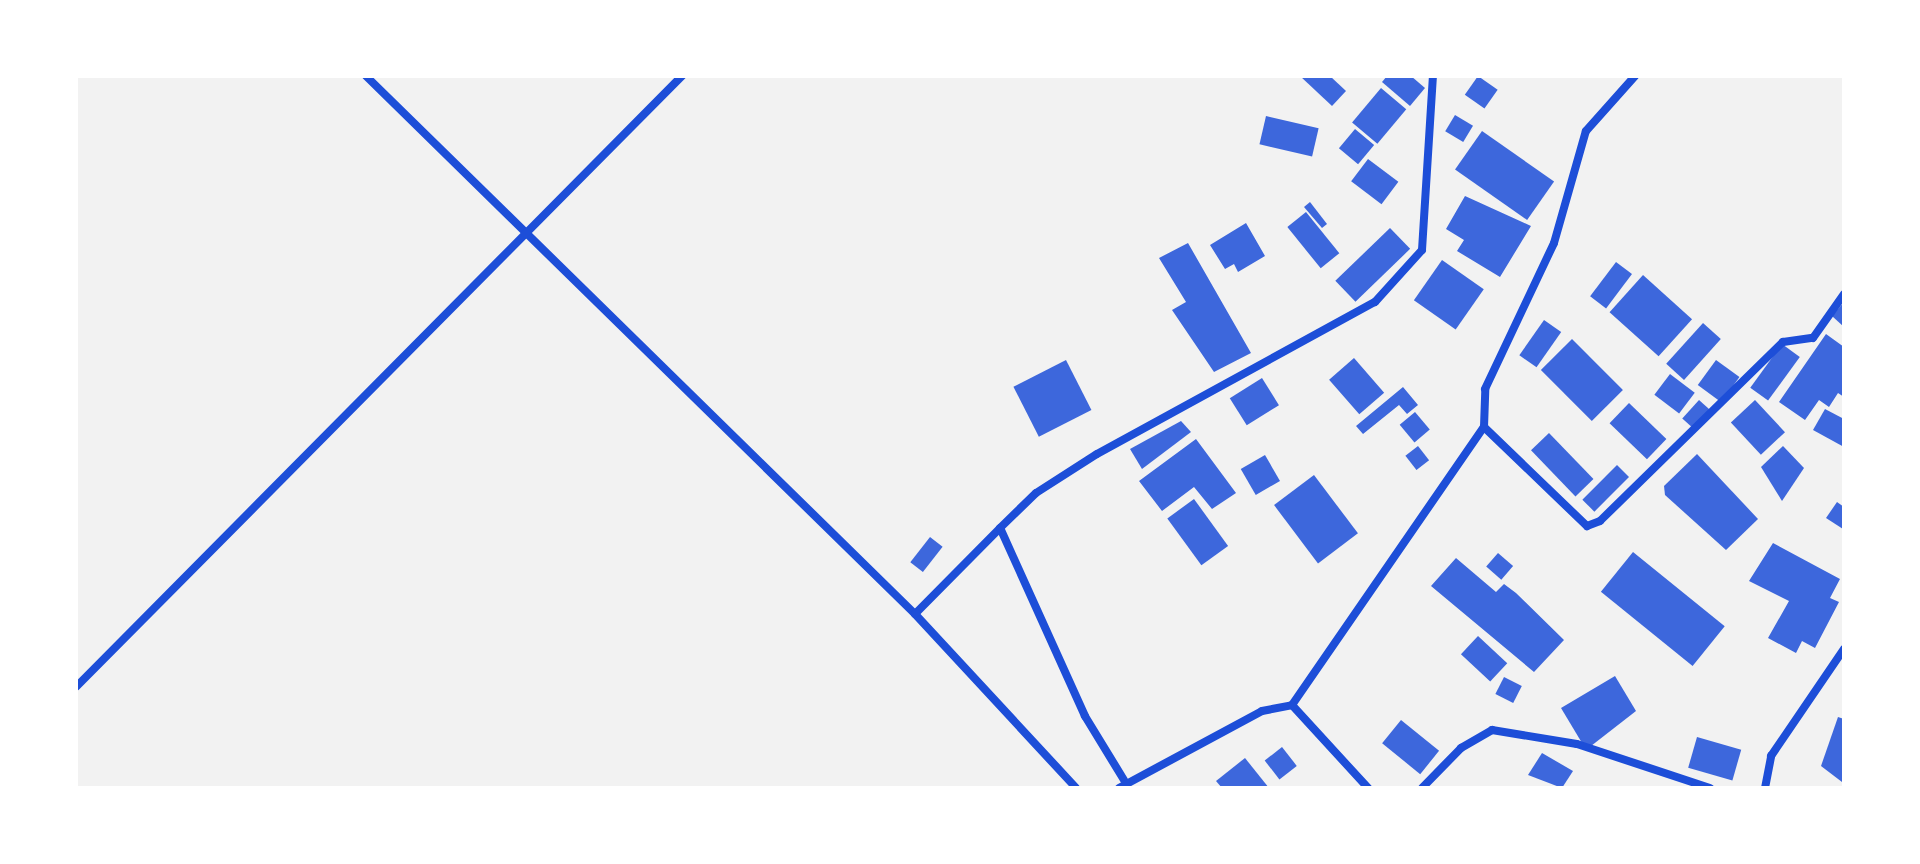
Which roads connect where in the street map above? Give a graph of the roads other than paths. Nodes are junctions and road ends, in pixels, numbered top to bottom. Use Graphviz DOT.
graph roads {
  1 [pos="366,76"];
  2 [pos="682,76"];
  3 [pos="1433,76"];
  4 [pos="1635,76"];
  5 [pos="525,234"];
  6 [pos="1844,294"];
  7 [pos="1484,427"];
  8 [pos="1000,528"];
  9 [pos="915,614"];
  10 [pos="1844,649"];
  11 [pos="76,687"];
  12 [pos="1292,705"];
  13 [pos="1122,784"];
  14 [pos="1076,788"];
  15 [pos="1368,788"];
  16 [pos="1422,788"];
  17 [pos="1710,788"];
  18 [pos="1765,788"];
  1 -- 5 [label="street"];
  2 -- 5 [label="street"];
  3 -- 8 [label="street"];
  4 -- 7 [label="street"];
  5 -- 9 [label="street"];
  5 -- 11 [label="street"];
  6 -- 7 [label="street"];
  7 -- 12 [label="street"];
  8 -- 9 [label="street"];
  8 -- 13 [label="street"];
  9 -- 14 [label="street"];
  10 -- 18 [label="street"];
  12 -- 13 [label="street"];
  12 -- 15 [label="street"];
  16 -- 17 [label="street"];
}
